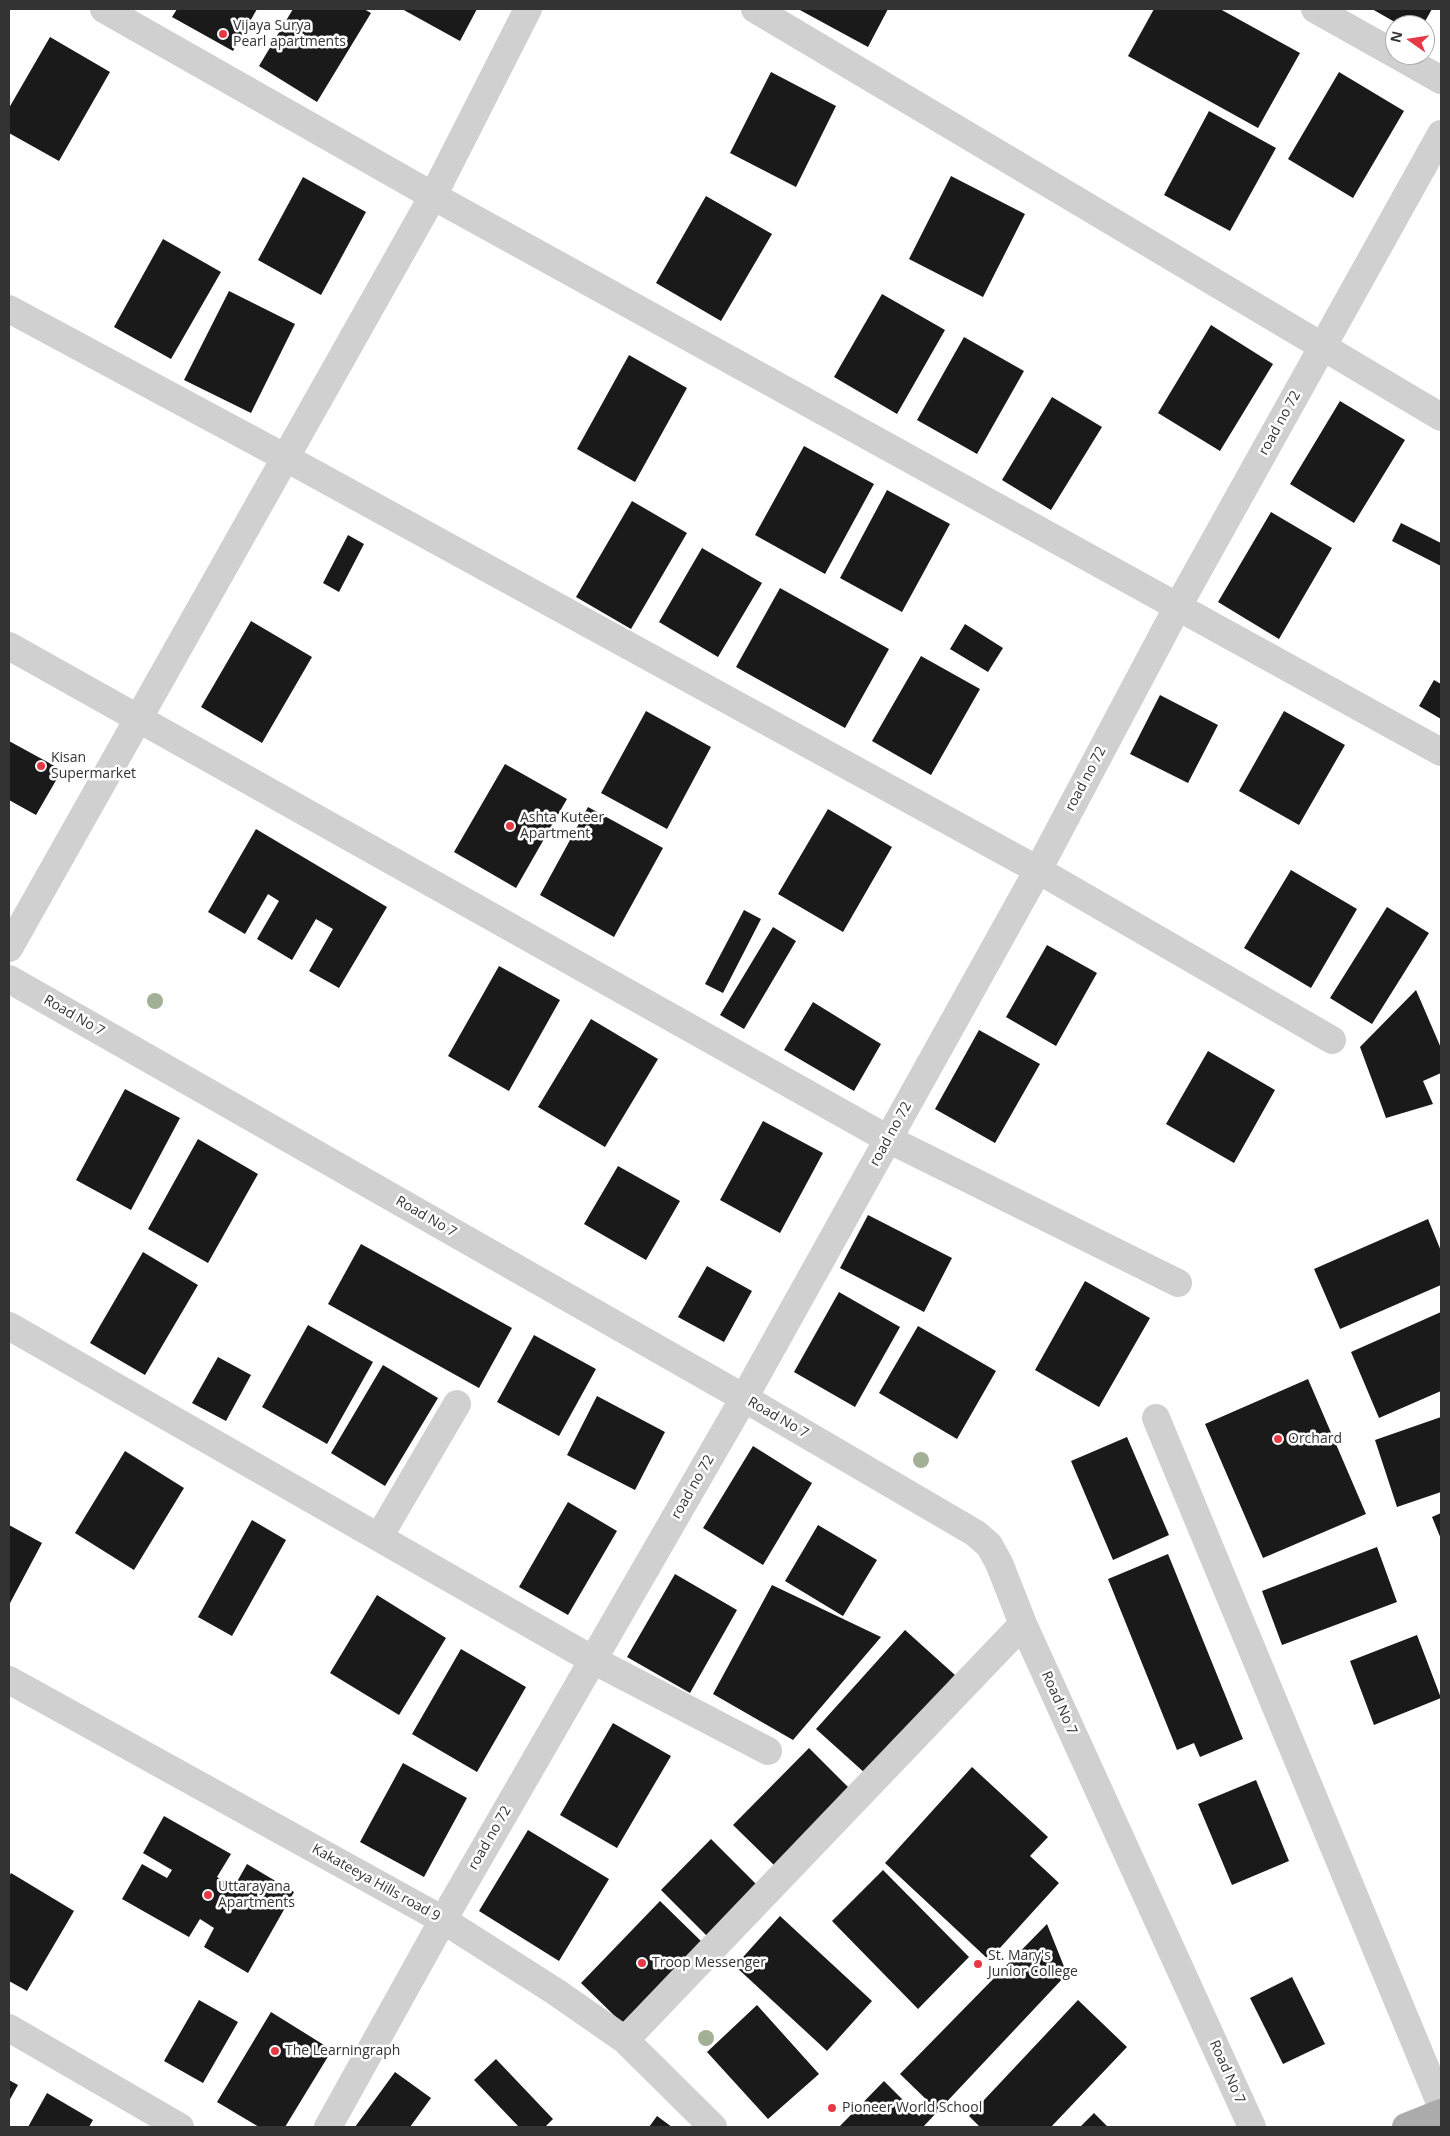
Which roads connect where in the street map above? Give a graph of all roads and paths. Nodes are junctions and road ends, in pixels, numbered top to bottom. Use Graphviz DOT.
graph roads {
  1 [pos="104,9"];
  2 [pos="528,9"];
  3 [pos="755,9"];
  4 [pos="1315,9"];
  5 [pos="1385,48"];
  6 [pos="1415,65"];
  7 [pos="1441,80"];
  8 [pos="1441,134"];
  9 [pos="433,196"];
  10 [pos="9,309"];
  11 [pos="1323,346"];
  12 [pos="1441,417"];
  13 [pos="286,458"];
  14 [pos="1177,608"];
  15 [pos="9,646"];
  16 [pos="139,717"];
  17 [pos="1441,752"];
  18 [pos="1038,870"];
  19 [pos="9,948"];
  20 [pos="9,979"];
  21 [pos="1332,1040"];
  22 [pos="888,1139"];
  23 [pos="1178,1283"];
  24 [pos="9,1326"];
  25 [pos="744,1398"];
  26 [pos="457,1404"];
  27 [pos="1156,1418"];
  28 [pos="379,1537"];
  29 [pos="1023,1624"];
  30 [pos="593,1660"];
  31 [pos="9,1680"];
  32 [pos="768,1751"];
  33 [pos="443,1920"];
  34 [pos="9,2028"];
  35 [pos="626,2040"];
  36 [pos="1441,2105"];
  37 [pos="1441,2113"];
  38 [pos="180,2127"];
  39 [pos="328,2127"];
  40 [pos="713,2127"];
  41 [pos="1252,2127"];
  42 [pos="1406,2127"];
  1 -- 9 [label="street"];
  2 -- 9 [label="street"];
  3 -- 11 [label="street"];
  4 -- 5 [label="street"];
  6 -- 7 [label="street"];
  8 -- 11 [label="street, road no 72"];
  9 -- 13 [label="street"];
  9 -- 14 [label="street"];
  10 -- 13 [label="street"];
  11 -- 12 [label="street"];
  11 -- 14 [label="street, road no 72"];
  13 -- 16 [label="street"];
  13 -- 18 [label="street"];
  14 -- 17 [label="street"];
  14 -- 18 [label="street, road no 72"];
  15 -- 16 [label="street"];
  16 -- 19 [label="street"];
  16 -- 22 [label="street"];
  18 -- 21 [label="street"];
  18 -- 22 [label="street, road no 72"];
  20 -- 25 [label="street, Road No 7"];
  22 -- 23 [label="street"];
  22 -- 25 [label="street, road no 72"];
  24 -- 28 [label="street"];
  25 -- 29 [label="street, Road No 7"];
  25 -- 30 [label="street, road no 72"];
  26 -- 28 [label="street"];
  27 -- 36 [label="street"];
  28 -- 30 [label="street"];
  29 -- 35 [label="street"];
  29 -- 41 [label="street, Road No 7"];
  30 -- 32 [label="street"];
  30 -- 33 [label="street, road no 72"];
  31 -- 33 [label="street, Kakateeya Hills road 9"];
  33 -- 35 [label="street, Kakateeya Hills road 9"];
  33 -- 39 [label="street, road no 72"];
  34 -- 38 [label="street"];
  35 -- 40 [label="street, Kakateeya Hills road 9"];
  37 -- 42 [label="main road"];
}
